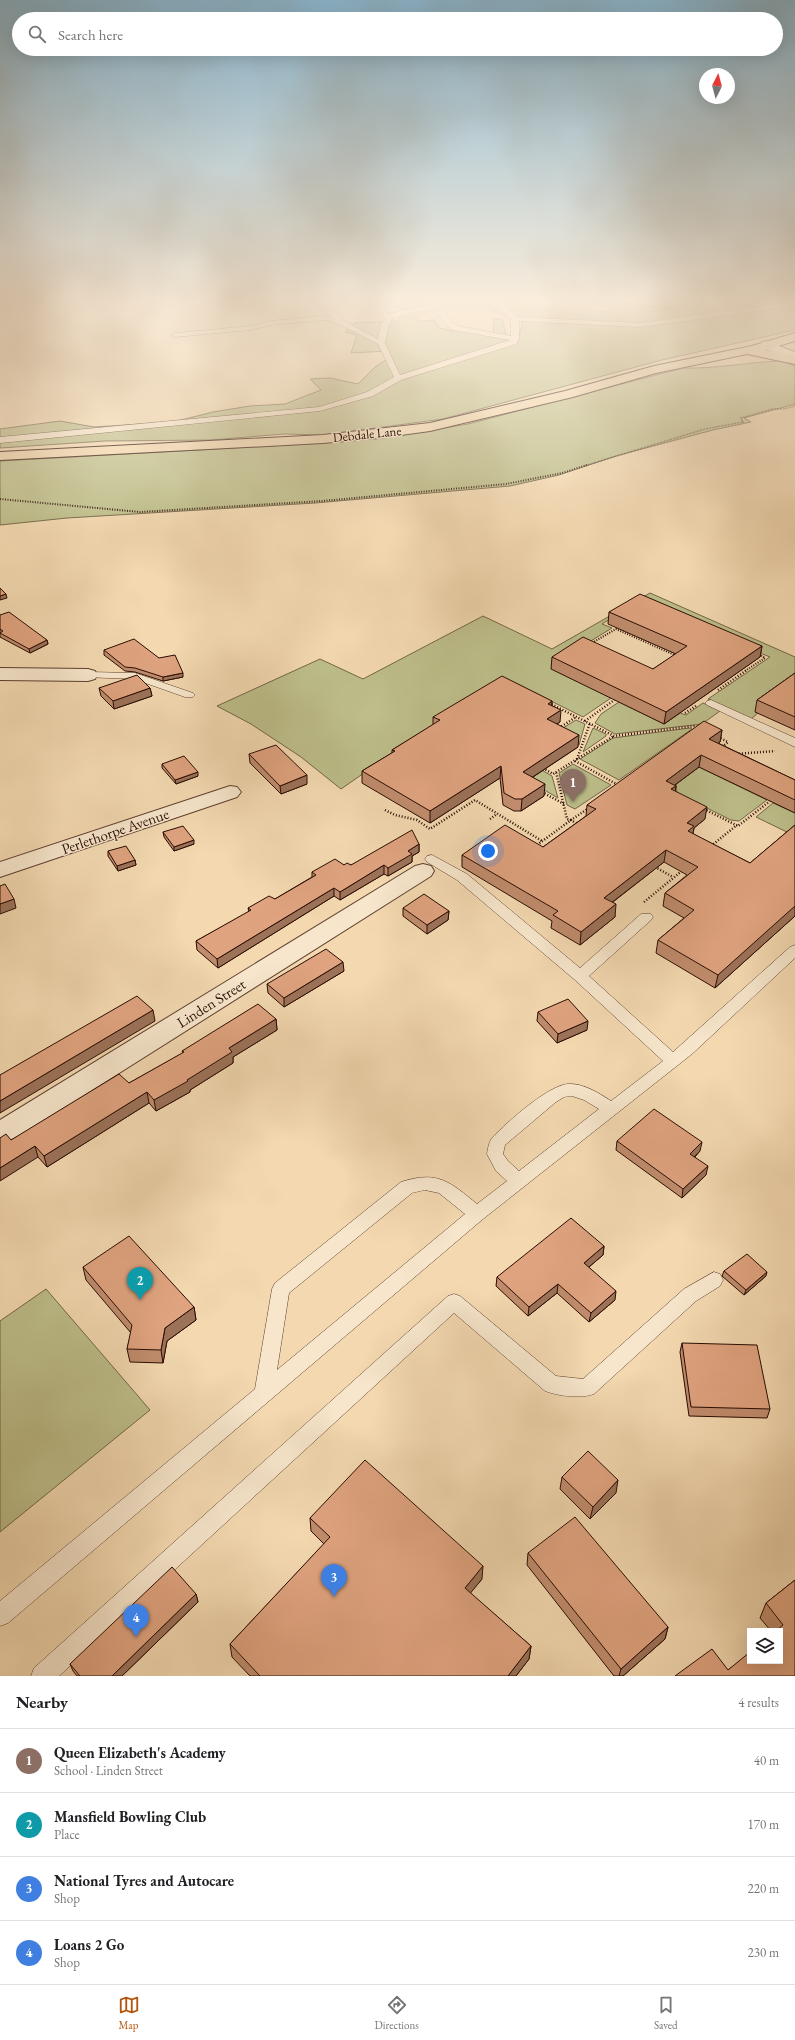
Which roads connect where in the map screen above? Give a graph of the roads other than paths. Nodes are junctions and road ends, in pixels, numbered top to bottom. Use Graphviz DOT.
graph roads {
  1 [pos="392,381"];
  2 [pos="614,381"];
  3 [pos="0,440"];
  4 [pos="0,456"];
  5 [pos="0,674"];
  6 [pos="88,675"];
  7 [pos="189,695"];
  8 [pos="710,703"];
  9 [pos="795,743"];
  10 [pos="230,792"];
  11 [pos="431,864"];
  12 [pos="0,870"];
  13 [pos="646,917"];
  14 [pos="795,950"];
  15 [pos="580,976"];
  16 [pos="673,1061"];
  17 [pos="611,1109"];
  18 [pos="0,1134"];
  19 [pos="519,1181"];
  20 [pos="476,1214"];
  21 [pos="714,1280"];
  22 [pos="264,1392"];
  23 [pos="0,1615"];
  24 [pos="42,1676"];
  1 -- 3 [label="lane"];
  2 -- 4 [label="main road, Debdale Lane"];
  5 -- 6 [label="street"];
  6 -- 7 [label="lane"];
  8 -- 9 [label="lane"];
  10 -- 12 [label="street, Perlethorpe Avenue"];
  11 -- 15 [label="lane"];
  11 -- 18 [label="street, Linden Street"];
  13 -- 15 [label="lane"];
  14 -- 16 [label="lane"];
  15 -- 16 [label="lane"];
  16 -- 17 [label="lane"];
  17 -- 19 [label="lane"];
  17 -- 19 [label="lane"];
  19 -- 20 [label="lane"];
  20 -- 22 [label="lane"];
  20 -- 22 [label="lane"];
  21 -- 24 [label="lane"];
  22 -- 23 [label="lane"];
}
